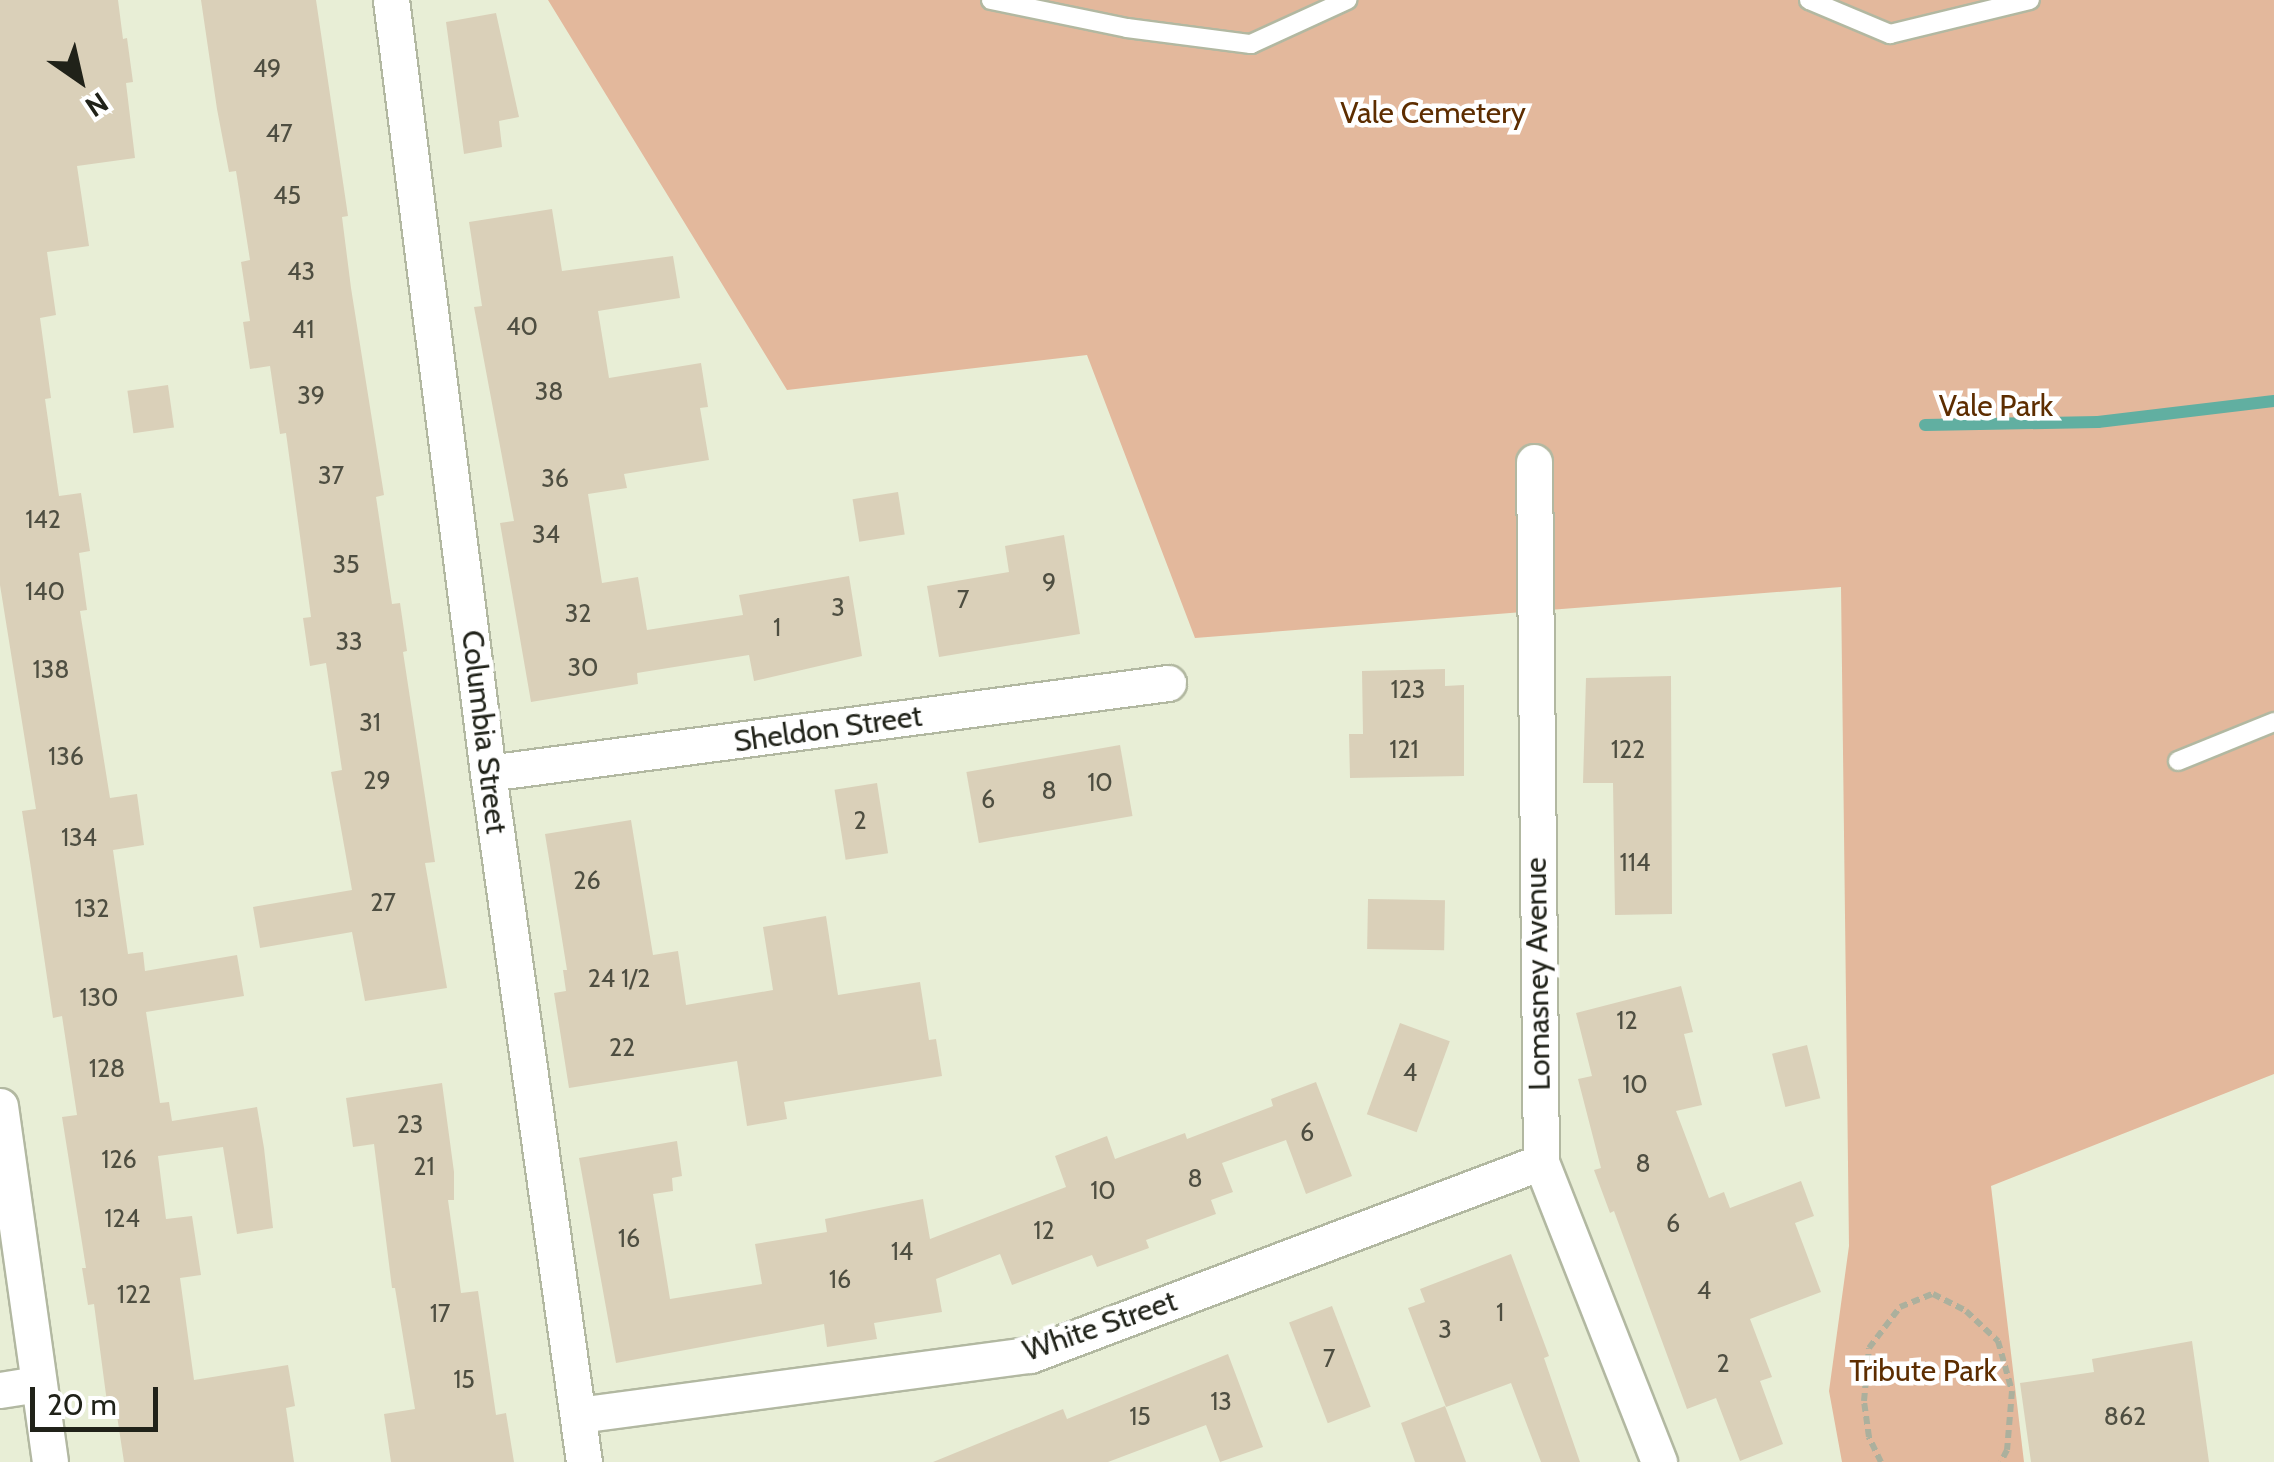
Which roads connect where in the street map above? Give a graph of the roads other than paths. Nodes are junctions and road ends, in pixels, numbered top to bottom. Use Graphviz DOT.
graph roads {
  1 [pos="391,0"];
  2 [pos="992,0"];
  3 [pos="1346,0"];
  4 [pos="1809,0"];
  5 [pos="2030,0"];
  6 [pos="1534,462"];
  7 [pos="1168,683"];
  8 [pos="2274,722"];
  9 [pos="2178,760"];
  10 [pos="488,773"];
  11 [pos="0,1106"];
  12 [pos="1540,1162"];
  13 [pos="39,1384"];
  14 [pos="0,1390"];
  15 [pos="578,1414"];
  16 [pos="50,1462"];
  17 [pos="584,1462"];
  18 [pos="1660,1462"];
  1 -- 10 [label="street, Columbia Street"];
  2 -- 3 [label="lane"];
  4 -- 5 [label="lane"];
  6 -- 12 [label="street, Lomasney Avenue"];
  7 -- 10 [label="street, Sheldon Street"];
  8 -- 9 [label="lane"];
  10 -- 15 [label="street, Columbia Street"];
  11 -- 13 [label="street"];
  12 -- 15 [label="street, White Street"];
  12 -- 18 [label="street, Lomasney Avenue"];
  13 -- 14 [label="street"];
  13 -- 16 [label="street"];
  15 -- 17 [label="street, Columbia Street"];
}
